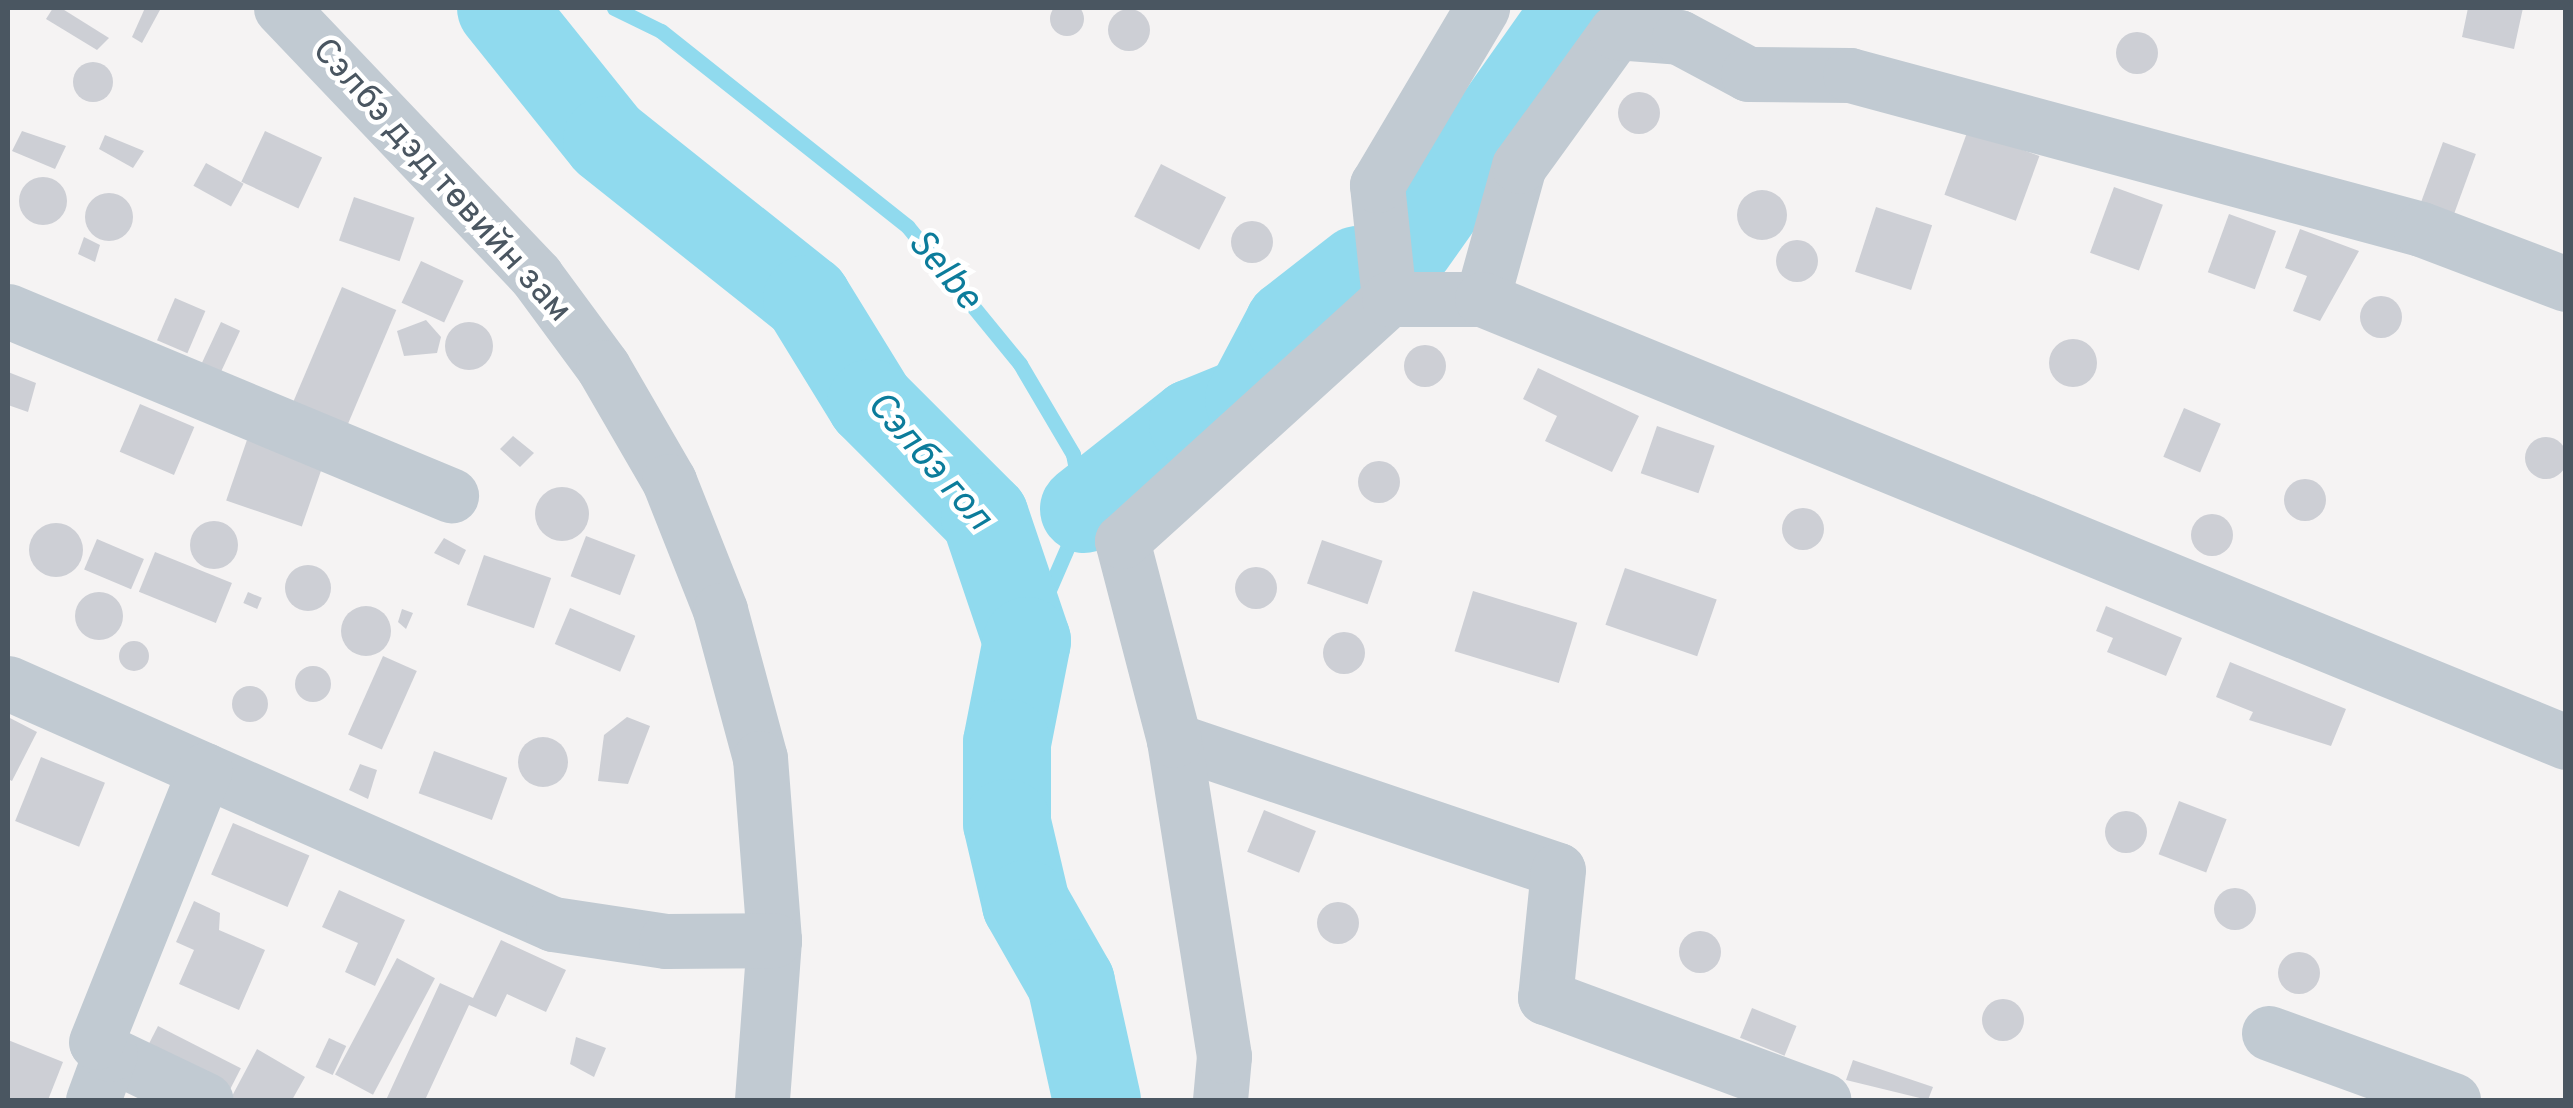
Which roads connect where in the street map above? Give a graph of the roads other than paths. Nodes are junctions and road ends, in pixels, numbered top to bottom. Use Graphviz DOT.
graph roads {
  1 [pos="281,8"];
  2 [pos="1482,8"];
  3 [pos="2566,284"];
  4 [pos="1389,299"];
  5 [pos="1482,299"];
  6 [pos="8,312"];
  7 [pos="451,495"];
  8 [pos="8,683"];
  9 [pos="1174,740"];
  10 [pos="2566,742"];
  11 [pos="205,770"];
  12 [pos="774,940"];
  13 [pos="2270,1032"];
  14 [pos="101,1077"];
  15 [pos="206,1100"];
  16 [pos="762,1100"];
  17 [pos="1220,1100"];
  18 [pos="1824,1100"];
  19 [pos="2454,1100"];
  1 -- 12 [label="street, Сэлбэ дэд төвийн зам"];
  2 -- 4 [label="street"];
  3 -- 5 [label="street"];
  4 -- 5 [label="street"];
  4 -- 9 [label="street"];
  5 -- 10 [label="street"];
  6 -- 7 [label="street"];
  8 -- 11 [label="street"];
  9 -- 17 [label="street"];
  9 -- 18 [label="street"];
  11 -- 12 [label="street"];
  11 -- 14 [label="street"];
  12 -- 16 [label="street, Сэлбэ дэд төвийн зам"];
  13 -- 19 [label="street"];
  14 -- 15 [label="street"];
}
